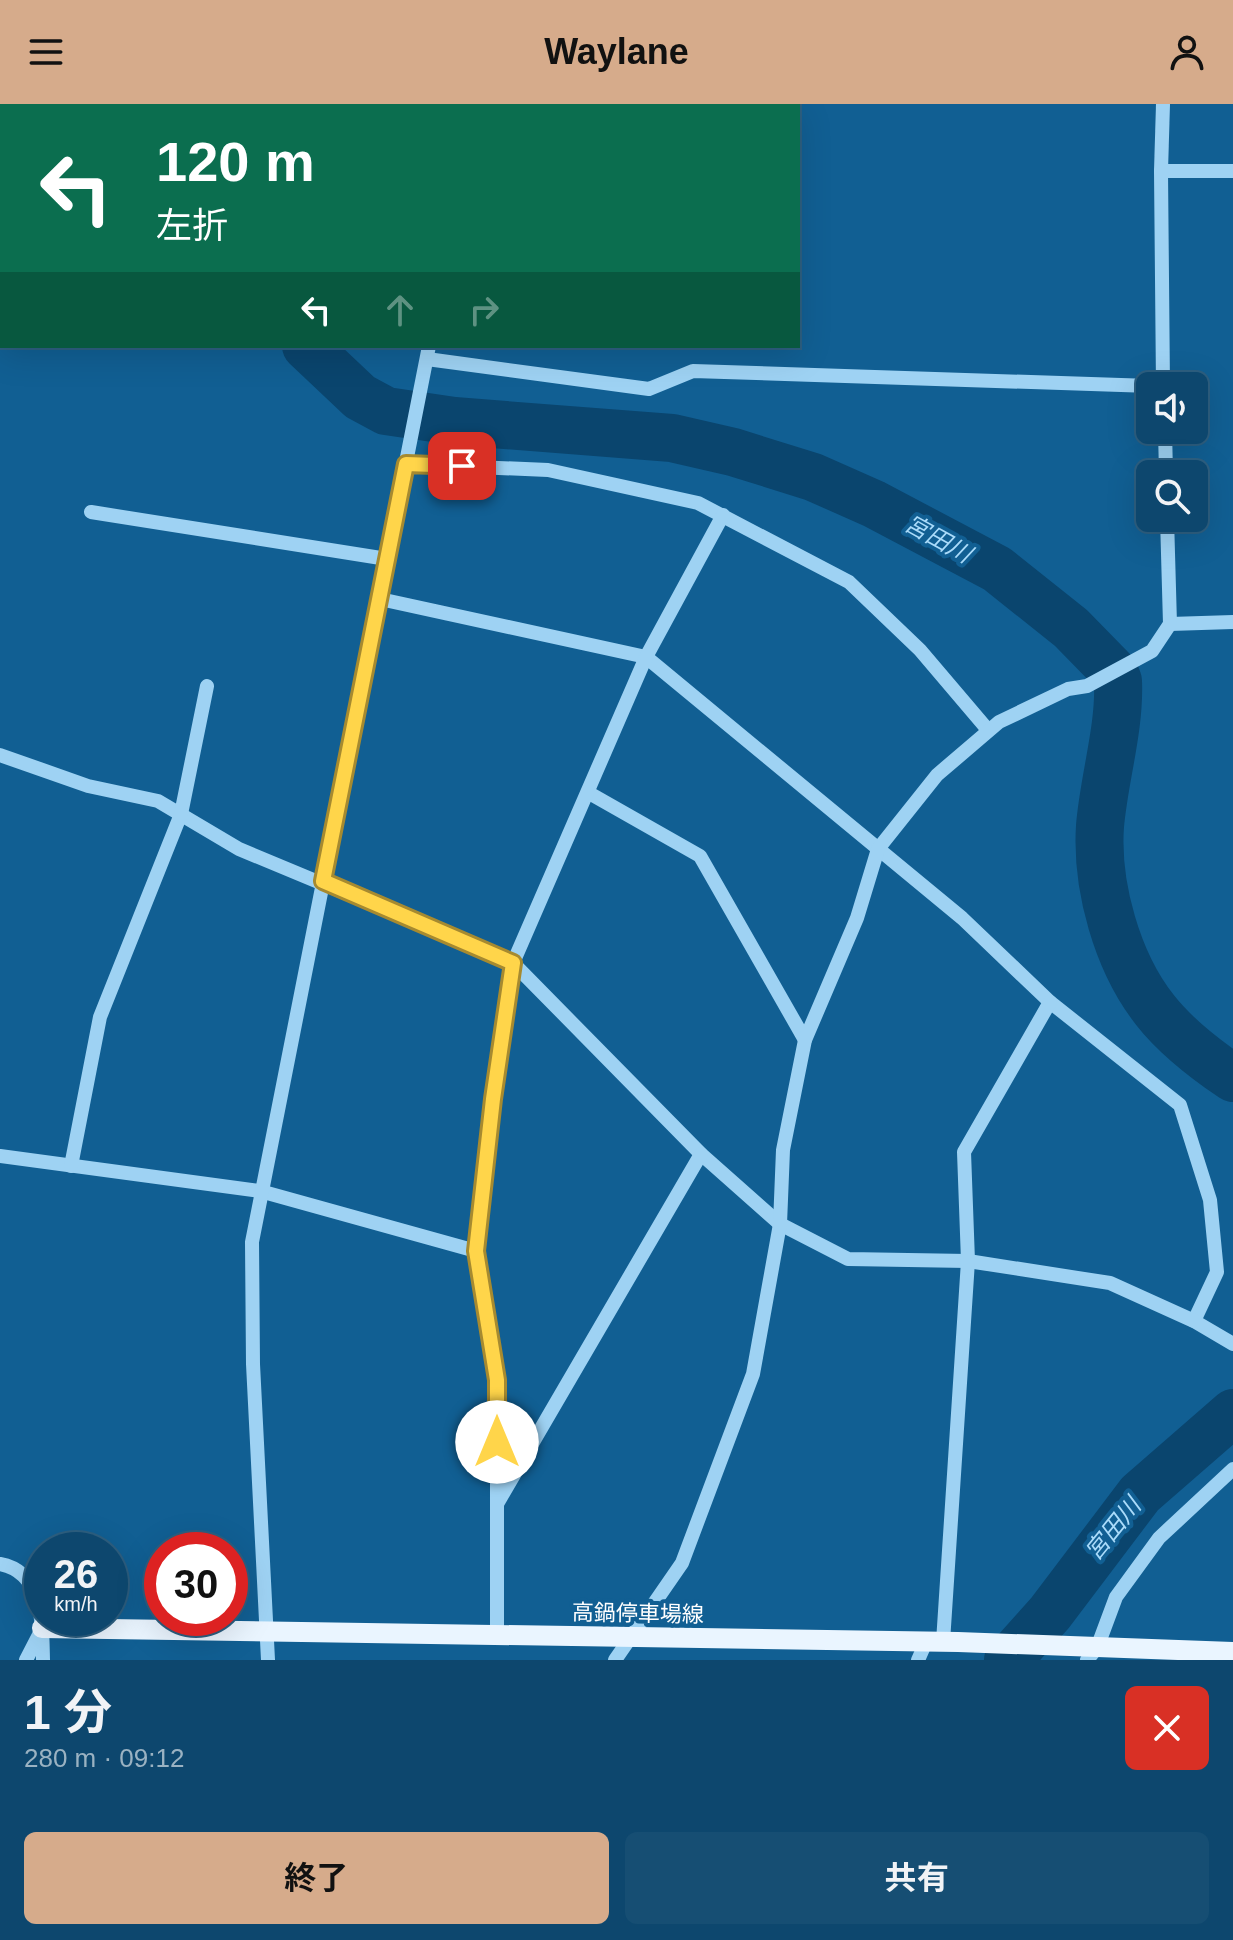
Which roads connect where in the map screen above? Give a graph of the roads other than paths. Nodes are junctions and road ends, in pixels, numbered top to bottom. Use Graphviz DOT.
graph roads {
  1 [pos="1163,104"];
  2 [pos="1161,171"];
  3 [pos="1233,171"];
  4 [pos="427,357"];
  5 [pos="1163,372"];
  6 [pos="1136,386"];
  7 [pos="406,464"];
  8 [pos="91,512"];
  9 [pos="723,515"];
  10 [pos="1167,532"];
  11 [pos="387,559"];
  12 [pos="380,599"];
  13 [pos="1233,622"];
  14 [pos="1170,624"];
  15 [pos="646,657"];
  16 [pos="207,686"];
  17 [pos="988,730"];
  18 [pos="0,755"];
  19 [pos="589,793"];
  20 [pos="181,814"];
  21 [pos="878,849"];
  22 [pos="323,881"];
  23 [pos="513,963"];
  24 [pos="1050,1002"];
  25 [pos="805,1040"];
  26 [pos="701,1154"];
  27 [pos="0,1156"];
  28 [pos="71,1166"];
  29 [pos="260,1191"];
  30 [pos="780,1224"];
  31 [pos="476,1251"];
  32 [pos="968,1261"];
  33 [pos="1194,1321"];
  34 [pos="1230,1341"];
  35 [pos="1233,1469"];
  36 [pos="497,1504"];
  37 [pos="0,1564"];
  38 [pos="24,1579"];
  39 [pos="128,1629"];
  40 [pos="265,1631"];
  41 [pos="497,1635"];
  42 [pos="38,1636"];
  43 [pos="42,1636"];
  44 [pos="630,1637"];
  45 [pos="936,1646"];
  46 [pos="1233,1652"];
  47 [pos="1092,1654"];
  48 [pos="26,1660"];
  49 [pos="43,1660"];
  50 [pos="268,1660"];
  51 [pos="615,1660"];
  1 -- 2 [label="street"];
  2 -- 3 [label="street"];
  2 -- 5 [label="street"];
  4 -- 6 [label="street"];
  4 -- 7 [label="street"];
  7 -- 9 [label="street"];
  7 -- 11 [label="street"];
  8 -- 11 [label="street"];
  9 -- 15 [label="street"];
  9 -- 17 [label="street"];
  10 -- 14 [label="street"];
  11 -- 12 [label="street"];
  12 -- 15 [label="street"];
  12 -- 22 [label="street"];
  13 -- 14 [label="street"];
  14 -- 17 [label="street"];
  15 -- 19 [label="street"];
  15 -- 21 [label="street"];
  16 -- 20 [label="street"];
  17 -- 21 [label="street"];
  18 -- 20 [label="street"];
  19 -- 23 [label="street"];
  19 -- 25 [label="street"];
  20 -- 22 [label="street"];
  20 -- 28 [label="street"];
  21 -- 24 [label="street"];
  21 -- 25 [label="street"];
  22 -- 23 [label="street"];
  22 -- 29 [label="street"];
  23 -- 26 [label="street"];
  23 -- 31 [label="street"];
  24 -- 32 [label="street"];
  24 -- 33 [label="street"];
  25 -- 30 [label="street"];
  26 -- 30 [label="street"];
  26 -- 36 [label="street"];
  27 -- 28 [label="street"];
  28 -- 29 [label="street"];
  29 -- 31 [label="street"];
  29 -- 40 [label="street"];
  30 -- 32 [label="street"];
  30 -- 44 [label="street"];
  31 -- 36 [label="street"];
  32 -- 33 [label="street"];
  32 -- 45 [label="street"];
  33 -- 34 [label="street"];
  35 -- 47 [label="street"];
  36 -- 41 [label="street"];
  37 -- 38 [label="street"];
  39 -- 40 [label="main road, 高鍋停車場線"];
  40 -- 41 [label="main road, 高鍋停車場線"];
  40 -- 50 [label="street"];
  41 -- 44 [label="main road, 高鍋停車場線"];
  42 -- 48 [label="street"];
  43 -- 49 [label="street"];
  44 -- 45 [label="main road, 高鍋停車場線"];
  44 -- 51 [label="street"];
  45 -- 47 [label="main road, 高鍋停車場線"];
  46 -- 47 [label="main road, 高鍋停車場線"];
}
